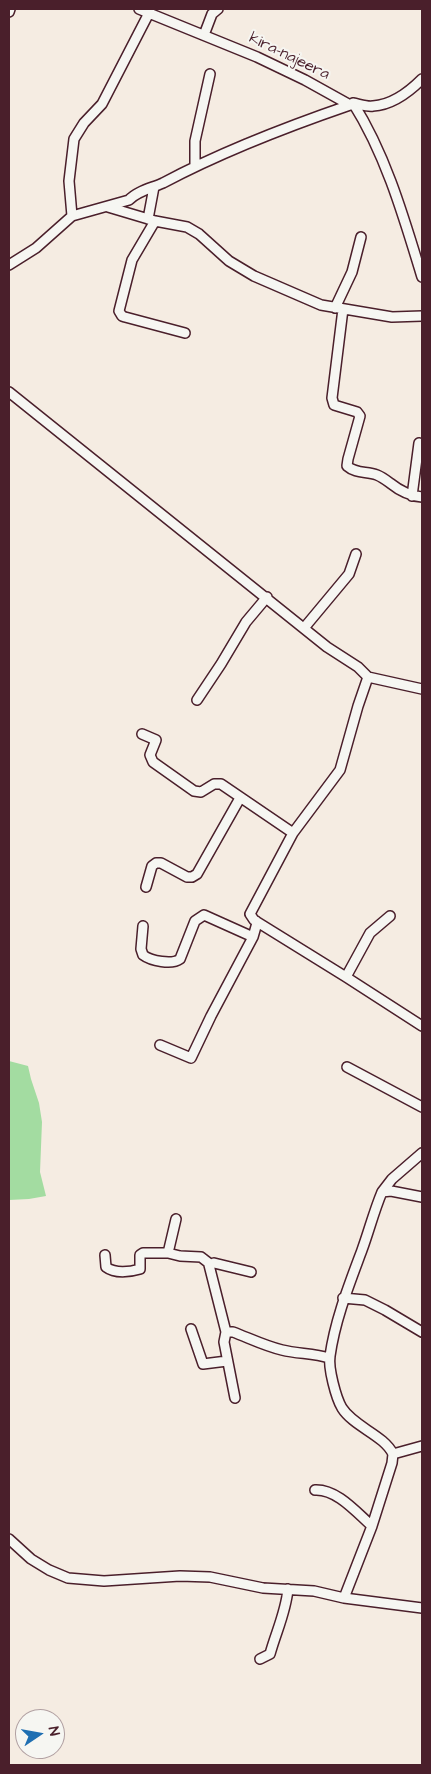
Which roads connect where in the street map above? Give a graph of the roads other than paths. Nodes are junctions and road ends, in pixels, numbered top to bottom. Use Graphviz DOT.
graph roads {
  1 [pos="139,9"];
  2 [pos="218,9"];
  3 [pos="149,13"];
  4 [pos="204,34"];
  5 [pos="210,74"];
  6 [pos="422,79"];
  7 [pos="352,104"];
  8 [pos="195,166"];
  9 [pos="154,187"];
  10 [pos="108,206"];
  11 [pos="72,216"];
  12 [pos="152,220"];
  13 [pos="361,238"];
  14 [pos="9,265"];
  15 [pos="422,277"];
  16 [pos="339,309"];
  17 [pos="422,316"];
  18 [pos="185,333"];
  19 [pos="9,392"];
  20 [pos="419,443"];
  21 [pos="412,496"];
  22 [pos="422,497"];
  23 [pos="356,554"];
  24 [pos="267,597"];
  25 [pos="304,628"];
  26 [pos="368,677"];
  27 [pos="422,689"];
  28 [pos="197,700"];
  29 [pos="142,734"];
  30 [pos="240,798"];
  31 [pos="293,833"];
  32 [pos="146,886"];
  33 [pos="390,916"];
  34 [pos="256,921"];
  35 [pos="143,926"];
  36 [pos="253,937"];
  37 [pos="346,977"];
  38 [pos="422,1026"];
  39 [pos="160,1045"];
  40 [pos="348,1066"];
  41 [pos="422,1107"];
  42 [pos="422,1153"];
  43 [pos="382,1192"];
  44 [pos="422,1197"];
  45 [pos="176,1219"];
  46 [pos="168,1253"];
  47 [pos="105,1255"];
  48 [pos="210,1264"];
  49 [pos="251,1272"];
  50 [pos="343,1298"];
  51 [pos="191,1330"];
  52 [pos="226,1332"];
  53 [pos="422,1332"];
  54 [pos="329,1358"];
  55 [pos="227,1361"];
  56 [pos="235,1398"];
  57 [pos="422,1446"];
  58 [pos="393,1454"];
  59 [pos="315,1490"];
  60 [pos="372,1526"];
  61 [pos="9,1539"];
  62 [pos="288,1589"];
  63 [pos="344,1598"];
  64 [pos="422,1608"];
  65 [pos="260,1659"];
  1 -- 3 [label="street, kira-najeera"];
  2 -- 4 [label="street"];
  3 -- 4 [label="street, kira-najeera"];
  3 -- 11 [label="street"];
  4 -- 7 [label="street, kira-najeera"];
  5 -- 8 [label="street"];
  6 -- 7 [label="street, kira-najeera"];
  7 -- 8 [label="street"];
  7 -- 15 [label="street"];
  8 -- 9 [label="street"];
  9 -- 10 [label="street"];
  9 -- 12 [label="street"];
  10 -- 11 [label="street"];
  10 -- 12 [label="street"];
  11 -- 14 [label="street"];
  12 -- 16 [label="street"];
  12 -- 18 [label="street"];
  13 -- 16 [label="street"];
  16 -- 17 [label="street"];
  16 -- 21 [label="street"];
  19 -- 24 [label="street"];
  20 -- 21 [label="street"];
  21 -- 22 [label="street"];
  23 -- 25 [label="street"];
  24 -- 25 [label="street"];
  24 -- 28 [label="street"];
  25 -- 26 [label="street"];
  26 -- 27 [label="street"];
  26 -- 31 [label="street"];
  29 -- 30 [label="street"];
  30 -- 31 [label="street"];
  30 -- 32 [label="street"];
  31 -- 34 [label="street"];
  33 -- 37 [label="street"];
  34 -- 36 [label="street"];
  34 -- 37 [label="street"];
  35 -- 36 [label="street"];
  36 -- 39 [label="street"];
  37 -- 38 [label="street"];
  40 -- 41 [label="street"];
  42 -- 43 [label="street"];
  43 -- 44 [label="street"];
  43 -- 50 [label="street"];
  45 -- 46 [label="street"];
  46 -- 47 [label="street"];
  46 -- 48 [label="street"];
  48 -- 49 [label="street"];
  48 -- 52 [label="street"];
  50 -- 53 [label="street"];
  50 -- 54 [label="street"];
  51 -- 55 [label="street"];
  52 -- 54 [label="street"];
  52 -- 55 [label="street"];
  54 -- 58 [label="street"];
  55 -- 56 [label="street"];
  57 -- 58 [label="street"];
  58 -- 60 [label="street"];
  59 -- 60 [label="street"];
  60 -- 63 [label="street"];
  61 -- 62 [label="street"];
  62 -- 63 [label="street"];
  62 -- 65 [label="street"];
  63 -- 64 [label="street"];
}
